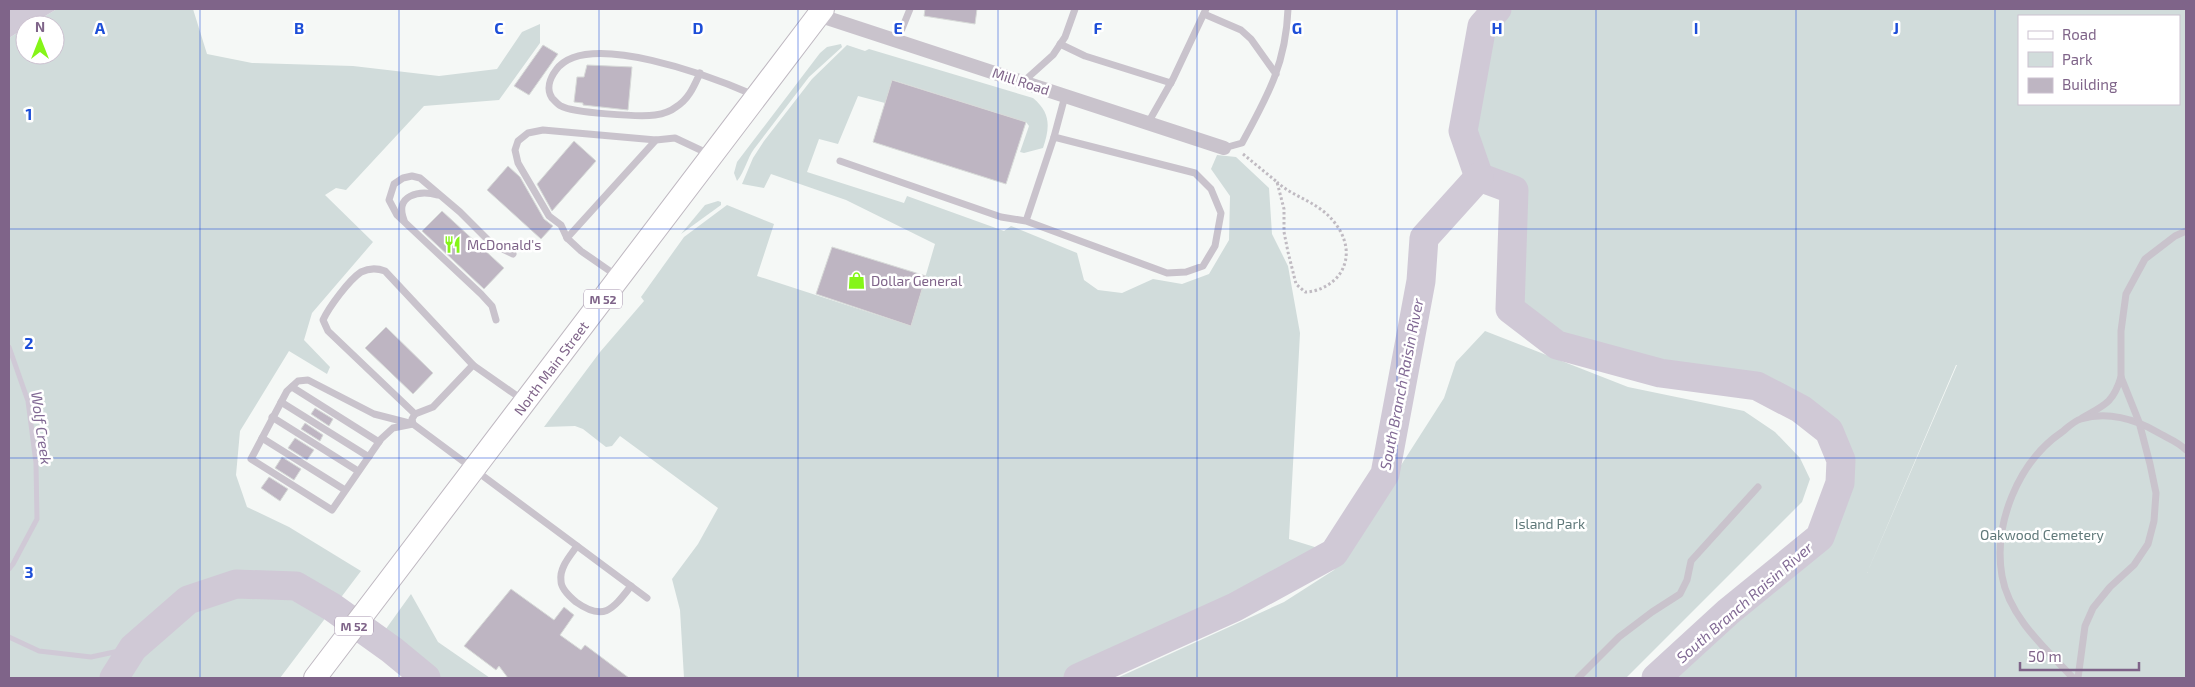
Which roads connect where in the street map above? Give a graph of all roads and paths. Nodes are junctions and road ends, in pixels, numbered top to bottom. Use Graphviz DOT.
graph roads {
  1 [pos="910,9"];
  2 [pos="1075,9"];
  3 [pos="1288,9"];
  4 [pos="1205,11"];
  5 [pos="821,12"];
  6 [pos="897,41"];
  7 [pos="1060,44"];
  8 [pos="700,73"];
  9 [pos="1276,74"];
  10 [pos="1023,82"];
  11 [pos="1171,83"];
  12 [pos="756,96"];
  13 [pos="1065,96"];
  14 [pos="1148,123"];
  15 [pos="1054,137"];
  16 [pos="656,140"];
  17 [pos="1231,146"];
  18 [pos="712,155"];
  19 [pos="840,161"];
  20 [pos="1277,182"];
  21 [pos="441,195"];
  22 [pos="1026,221"];
  23 [pos="406,224"];
  24 [pos="2186,231"];
  25 [pos="567,238"];
  26 [pos="513,254"];
  27 [pos="620,277"];
  28 [pos="496,320"];
  29 [pos="473,365"];
  30 [pos="2121,377"];
  31 [pos="292,387"];
  32 [pos="280,402"];
  33 [pos="526,402"];
  34 [pos="415,414"];
  35 [pos="272,417"];
  36 [pos="2080,419"];
  37 [pos="2139,422"];
  38 [pos="413,424"];
  39 [pos="262,438"];
  40 [pos="379,442"];
  41 [pos="2186,450"];
  42 [pos="369,457"];
  43 [pos="473,470"];
  44 [pos="358,472"];
  45 [pos="1758,487"];
  46 [pos="346,490"];
  47 [pos="577,546"];
  48 [pos="631,586"];
  49 [pos="647,598"];
  50 [pos="320,671"];
  51 [pos="1578,678"];
  52 [pos="2073,678"];
  53 [pos="2078,678"];
  1 -- 6 [label="lane"];
  2 -- 7 [label="lane"];
  3 -- 9 [label="lane"];
  4 -- 9 [label="lane"];
  4 -- 11 [label="lane"];
  5 -- 6 [label="street, Mill Road"];
  5 -- 12 [label="main road, North Main Street / M 52"];
  6 -- 10 [label="street, Mill Road"];
  7 -- 10 [label="lane"];
  7 -- 11 [label="lane"];
  8 -- 8 [label="lane"];
  8 -- 12 [label="lane"];
  9 -- 17 [label="lane"];
  10 -- 13 [label="street, Mill Road"];
  11 -- 14 [label="lane"];
  12 -- 18 [label="main road, North Main Street / M 52"];
  13 -- 14 [label="street, Mill Road"];
  13 -- 15 [label="lane"];
  14 -- 17 [label="street, Mill Road"];
  15 -- 22 [label="lane"];
  15 -- 22 [label="lane"];
  16 -- 18 [label="lane"];
  16 -- 25 [label="lane"];
  16 -- 25 [label="lane"];
  17 -- 20 [label="path"];
  18 -- 27 [label="main road, North Main Street / M 52"];
  19 -- 22 [label="lane"];
  20 -- 20 [label="path"];
  21 -- 23 [label="lane"];
  21 -- 23 [label="lane"];
  21 -- 26 [label="lane"];
  23 -- 28 [label="lane"];
  24 -- 30 [label="lane"];
  25 -- 27 [label="lane"];
  27 -- 33 [label="main road, North Main Street / M 52"];
  29 -- 33 [label="lane"];
  29 -- 34 [label="lane"];
  29 -- 34 [label="lane"];
  30 -- 36 [label="lane"];
  30 -- 37 [label="lane"];
  31 -- 32 [label="lane"];
  31 -- 38 [label="lane"];
  31 -- 40 [label="lane"];
  32 -- 35 [label="lane"];
  32 -- 42 [label="lane"];
  33 -- 43 [label="main road, North Main Street / M 52"];
  34 -- 38 [label="lane"];
  35 -- 39 [label="lane"];
  35 -- 44 [label="lane"];
  36 -- 37 [label="lane"];
  36 -- 52 [label="lane"];
  37 -- 41 [label="lane"];
  37 -- 53 [label="lane"];
  38 -- 40 [label="lane"];
  38 -- 43 [label="lane"];
  39 -- 46 [label="lane"];
  39 -- 46 [label="lane"];
  40 -- 42 [label="lane"];
  42 -- 44 [label="lane"];
  43 -- 47 [label="lane"];
  43 -- 50 [label="main road, North Main Street / M 52"];
  44 -- 46 [label="lane"];
  45 -- 51 [label="lane"];
  47 -- 48 [label="lane"];
  47 -- 48 [label="lane"];
  48 -- 49 [label="lane"];
}
